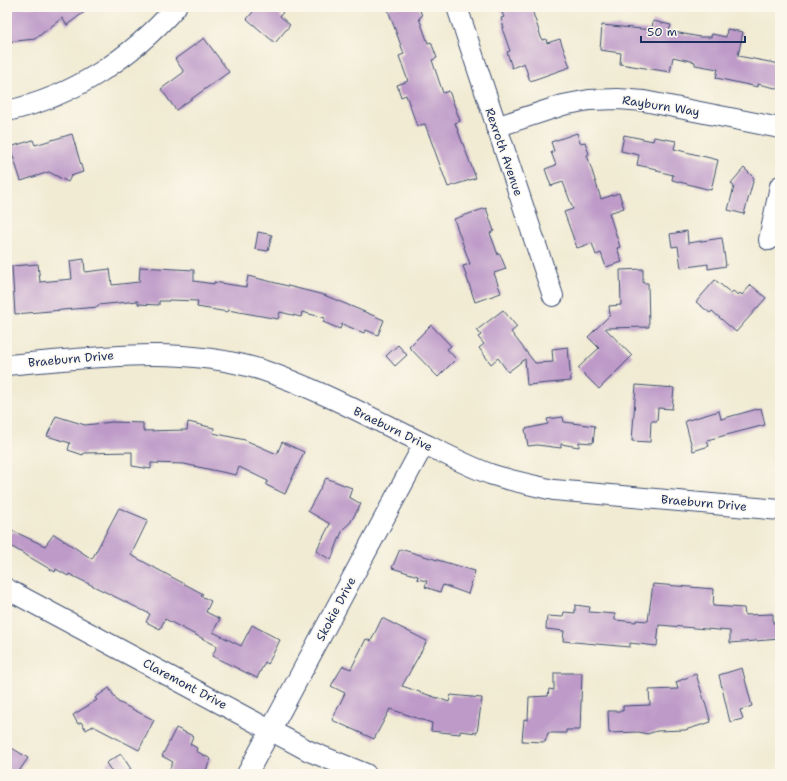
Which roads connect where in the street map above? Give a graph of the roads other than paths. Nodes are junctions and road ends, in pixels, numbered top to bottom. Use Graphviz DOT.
graph roads {
  1 [pos="176,7"];
  2 [pos="457,7"];
  3 [pos="7,111"];
  4 [pos="496,127"];
  5 [pos="780,128"];
  6 [pos="780,186"];
  7 [pos="769,240"];
  8 [pos="553,296"];
  9 [pos="7,365"];
  10 [pos="424,444"];
  11 [pos="780,510"];
  12 [pos="7,589"];
  13 [pos="271,730"];
  14 [pos="247,774"];
  15 [pos="366,774"];
  1 -- 3 [label="street"];
  2 -- 4 [label="street, Rexroth Avenue"];
  4 -- 5 [label="street, Rayburn Way"];
  4 -- 8 [label="street, Rexroth Avenue"];
  6 -- 7 [label="street"];
  9 -- 10 [label="street, Braeburn Drive"];
  10 -- 11 [label="street, Braeburn Drive"];
  10 -- 13 [label="street, Skokie Drive"];
  12 -- 13 [label="street, Claremont Drive"];
  13 -- 14 [label="street, Skokie Drive"];
  13 -- 15 [label="street, Claremont Drive"];
}
